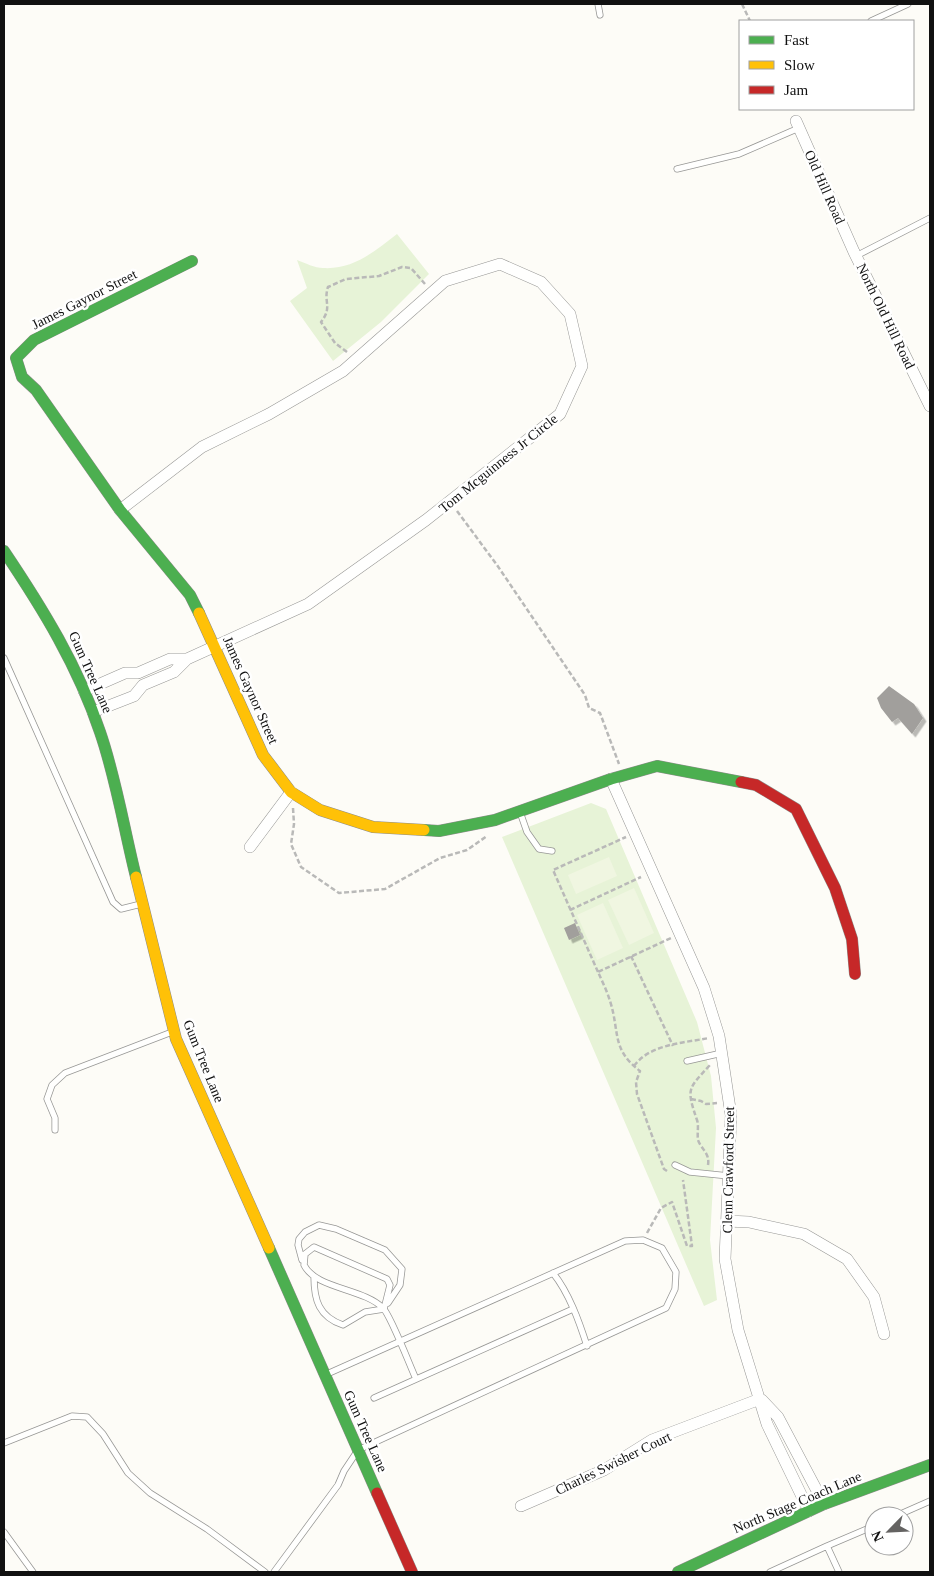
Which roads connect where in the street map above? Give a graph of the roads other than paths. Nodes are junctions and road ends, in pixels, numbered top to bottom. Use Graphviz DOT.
graph roads {
  1 [pos="598,4"];
  2 [pos="908,4"];
  3 [pos="600,15"];
  4 [pos="873,20"];
  5 [pos="797,124"];
  6 [pos="677,169"];
  7 [pos="930,218"];
  8 [pos="855,254"];
  9 [pos="192,261"];
  10 [pos="930,406"];
  11 [pos="120,510"];
  12 [pos="4,551"];
  13 [pos="215,645"];
  14 [pos="4,658"];
  15 [pos="187,659"];
  16 [pos="138,673"];
  17 [pos="143,685"];
  18 [pos="84,691"];
  19 [pos="93,712"];
  20 [pos="611,779"];
  21 [pos="291,792"];
  22 [pos="520,812"];
  23 [pos="250,847"];
  24 [pos="552,851"];
  25 [pos="143,903"];
  26 [pos="855,974"];
  27 [pos="174,1032"];
  28 [pos="722,1053"];
  29 [pos="687,1061"];
  30 [pos="55,1130"];
  31 [pos="675,1165"];
  32 [pos="729,1176"];
  33 [pos="727,1221"];
  34 [pos="302,1261"];
  35 [pos="552,1273"];
  36 [pos="314,1276"];
  37 [pos="384,1309"];
  38 [pos="573,1309"];
  39 [pos="884,1334"];
  40 [pos="399,1342"];
  41 [pos="587,1346"];
  42 [pos="325,1375"];
  43 [pos="416,1379"];
  44 [pos="374,1398"];
  45 [pos="760,1399"];
  46 [pos="4,1443"];
  47 [pos="358,1450"];
  48 [pos="930,1465"];
  49 [pos="930,1501"];
  50 [pos="824,1504"];
  51 [pos="521,1506"];
  52 [pos="914,1508"];
  53 [pos="810,1511"];
  54 [pos="864,1530"];
  55 [pos="4,1532"];
  56 [pos="827,1546"];
  57 [pos="33,1572"];
  58 [pos="265,1572"];
  59 [pos="274,1572"];
  60 [pos="412,1572"];
  61 [pos="678,1572"];
  62 [pos="770,1572"];
  63 [pos="840,1572"];
  1 -- 3 [label="lane"];
  2 -- 4 [label="lane"];
  5 -- 6 [label="lane"];
  5 -- 8 [label="street, Old Hill Road"];
  7 -- 8 [label="lane"];
  8 -- 10 [label="street, North Old Hill Road"];
  9 -- 11 [label="street, James Gaynor Street"];
  11 -- 13 [label="street, James Gaynor Street"];
  11 -- 13 [label="street, Tom Mcguinness Jr Circle"];
  12 -- 18 [label="street, Gum Tree Lane"];
  13 -- 15 [label="street, Tom Mcguinness Jr Circle"];
  13 -- 21 [label="street, James Gaynor Street"];
  14 -- 25 [label="lane"];
  15 -- 16 [label="street, Tom Mcguinness Jr Circle"];
  15 -- 17 [label="street, Tom Mcguinness Jr Circle"];
  16 -- 17 [label="lane"];
  16 -- 18 [label="street, Tom Mcguinness Jr Circle"];
  17 -- 19 [label="street, Tom Mcguinness Jr Circle"];
  18 -- 19 [label="street, Gum Tree Lane"];
  19 -- 25 [label="street, Gum Tree Lane"];
  20 -- 22 [label="street, James Gaynor Street"];
  20 -- 26 [label="street, James Gaynor Street"];
  20 -- 28 [label="street, Clenn Crawford Street"];
  21 -- 22 [label="street, James Gaynor Street"];
  21 -- 23 [label="street"];
  22 -- 24 [label="lane"];
  25 -- 27 [label="street, Gum Tree Lane"];
  27 -- 30 [label="lane"];
  27 -- 42 [label="street, Gum Tree Lane"];
  28 -- 29 [label="lane"];
  28 -- 32 [label="street, Clenn Crawford Street"];
  31 -- 32 [label="lane"];
  32 -- 33 [label="street, Clenn Crawford Street"];
  33 -- 39 [label="street"];
  33 -- 45 [label="street, Clenn Crawford Street"];
  34 -- 36 [label="lane"];
  34 -- 37 [label="lane"];
  34 -- 37 [label="lane"];
  35 -- 38 [label="lane"];
  35 -- 40 [label="lane"];
  35 -- 41 [label="lane"];
  36 -- 37 [label="lane"];
  36 -- 37 [label="lane"];
  37 -- 40 [label="lane"];
  38 -- 41 [label="lane"];
  38 -- 43 [label="lane"];
  40 -- 42 [label="lane"];
  40 -- 43 [label="lane"];
  41 -- 47 [label="lane"];
  42 -- 47 [label="street, Gum Tree Lane"];
  43 -- 44 [label="lane"];
  45 -- 50 [label="street, Clenn Crawford Street"];
  45 -- 51 [label="street, Charles Swisher Court"];
  45 -- 53 [label="street, Clenn Crawford Street"];
  46 -- 58 [label="lane"];
  47 -- 59 [label="lane"];
  47 -- 60 [label="street, Gum Tree Lane"];
  48 -- 50 [label="street, North Stage Coach Lane"];
  49 -- 52 [label="lane"];
  50 -- 53 [label="street, North Stage Coach Lane"];
  53 -- 61 [label="street, North Stage Coach Lane"];
  54 -- 56 [label="lane"];
  55 -- 57 [label="lane"];
  56 -- 62 [label="lane"];
  56 -- 63 [label="lane"];
}
